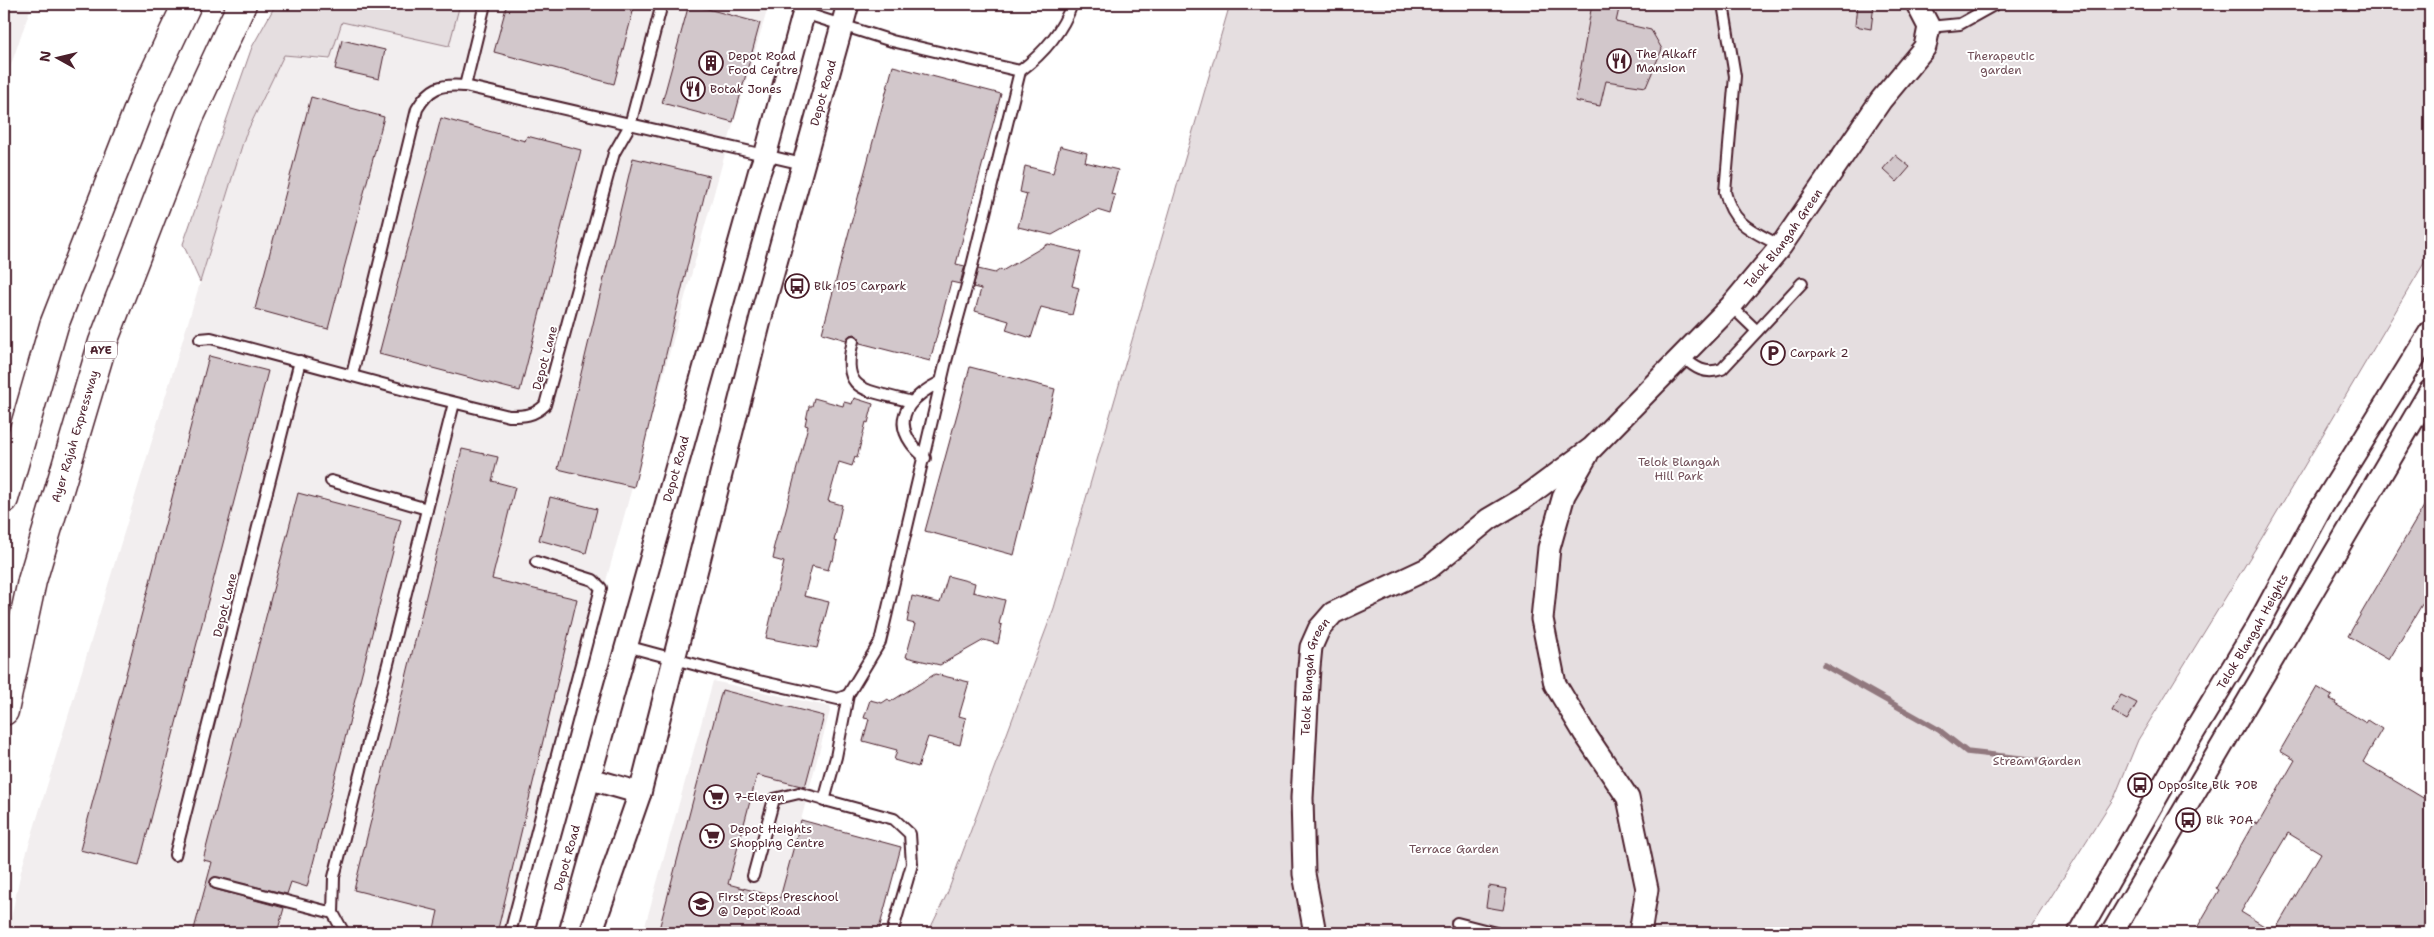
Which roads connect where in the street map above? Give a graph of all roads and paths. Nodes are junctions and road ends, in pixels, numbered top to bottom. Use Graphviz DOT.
graph roads {
  1 [pos="187,4"];
  2 [pos="242,4"];
  3 [pos="486,4"];
  4 [pos="662,4"];
  5 [pos="848,4"];
  6 [pos="1072,4"];
  7 [pos="1723,4"];
  8 [pos="1917,4"];
  9 [pos="1996,4"];
  10 [pos="805,8"];
  11 [pos="842,25"];
  12 [pos="1929,27"];
  13 [pos="1020,71"];
  14 [pos="465,86"];
  15 [pos="630,124"];
  16 [pos="766,156"];
  17 [pos="802,164"];
  18 [pos="1781,246"];
  19 [pos="1802,283"];
  20 [pos="1731,306"];
  21 [pos="1757,331"];
  22 [pos="2430,332"];
  23 [pos="200,339"];
  24 [pos="854,342"];
  25 [pos="1683,357"];
  26 [pos="300,361"];
  27 [pos="352,375"];
  28 [pos="942,381"];
  29 [pos="2430,391"];
  30 [pos="911,402"];
  31 [pos="454,403"];
  32 [pos="1592,448"];
  33 [pos="924,458"];
  34 [pos="331,481"];
  35 [pos="4,499"];
  36 [pos="427,509"];
  37 [pos="536,562"];
  38 [pos="626,646"];
  39 [pos="674,658"];
  40 [pos="848,695"];
  41 [pos="4,711"];
  42 [pos="590,779"];
  43 [pos="640,793"];
  44 [pos="824,801"];
  45 [pos="175,855"];
  46 [pos="753,876"];
  47 [pos="216,883"];
  48 [pos="333,913"];
  49 [pos="1457,923"];
  50 [pos="344,933"];
  51 [pos="510,933"];
  52 [pos="546,933"];
  53 [pos="591,933"];
  54 [pos="892,933"];
  55 [pos="1315,933"];
  56 [pos="1496,933"];
  57 [pos="1640,933"];
  58 [pos="2079,933"];
  59 [pos="2112,933"];
  1 -- 35 [label="highway"];
  2 -- 41 [label="highway, Ayer Rajah Expressway / AYE"];
  3 -- 14 [label="lane"];
  4 -- 15 [label="lane, Depot Lane"];
  5 -- 11 [label="street, Depot Road"];
  6 -- 13 [label="lane"];
  7 -- 18 [label="lane"];
  8 -- 12 [label="street"];
  9 -- 12 [label="lane"];
  10 -- 11 [label="lane"];
  10 -- 16 [label="street, Depot Road"];
  11 -- 13 [label="lane"];
  11 -- 17 [label="street, Depot Road"];
  12 -- 18 [label="street, Telok Blangah Green"];
  13 -- 28 [label="lane"];
  14 -- 15 [label="lane"];
  14 -- 27 [label="lane"];
  15 -- 16 [label="lane"];
  15 -- 31 [label="lane, Depot Lane"];
  16 -- 17 [label="lane"];
  16 -- 38 [label="street, Depot Road"];
  17 -- 39 [label="street, Depot Road"];
  18 -- 20 [label="street, Telok Blangah Green"];
  19 -- 21 [label="lane"];
  20 -- 21 [label="lane"];
  20 -- 25 [label="street, Telok Blangah Green"];
  21 -- 25 [label="lane"];
  22 -- 58 [label="street, Telok Blangah Heights"];
  23 -- 26 [label="lane, Depot Lane"];
  24 -- 30 [label="lane"];
  25 -- 32 [label="street, Telok Blangah Green"];
  26 -- 27 [label="lane, Depot Lane"];
  26 -- 45 [label="lane, Depot Lane"];
  27 -- 31 [label="lane, Depot Lane"];
  28 -- 30 [label="lane"];
  28 -- 33 [label="lane"];
  29 -- 59 [label="street"];
  30 -- 33 [label="lane"];
  31 -- 36 [label="lane"];
  32 -- 55 [label="street, Telok Blangah Green"];
  32 -- 57 [label="street, Telok Blangah Green"];
  33 -- 40 [label="lane"];
  34 -- 36 [label="lane"];
  36 -- 48 [label="lane"];
  37 -- 51 [label="lane"];
  38 -- 39 [label="lane"];
  38 -- 42 [label="street, Depot Road"];
  39 -- 40 [label="lane"];
  39 -- 43 [label="street, Depot Road"];
  40 -- 44 [label="lane"];
  42 -- 43 [label="street"];
  42 -- 52 [label="street, Depot Road"];
  43 -- 53 [label="street, Depot Road"];
  44 -- 46 [label="lane"];
  44 -- 54 [label="lane"];
  47 -- 48 [label="lane"];
  48 -- 50 [label="lane"];
  49 -- 56 [label="lane"];
}
